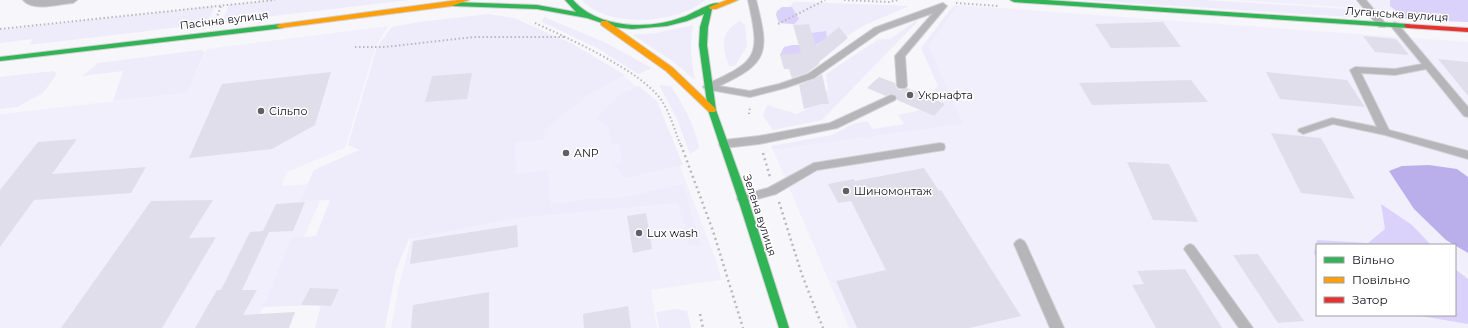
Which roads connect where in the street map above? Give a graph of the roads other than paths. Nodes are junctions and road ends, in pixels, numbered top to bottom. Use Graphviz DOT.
graph roads {
  1 [pos="27,0"];
  2 [pos="73,0"];
  3 [pos="465,0"];
  4 [pos="569,0"];
  5 [pos="720,0"];
  6 [pos="734,0"];
  7 [pos="752,0"];
  8 [pos="1014,0"];
  9 [pos="1361,0"];
  10 [pos="1039,1"];
  11 [pos="945,3"];
  12 [pos="452,4"];
  13 [pos="711,8"];
  14 [pos="588,16"];
  15 [pos="602,22"];
  16 [pos="1382,25"];
  17 [pos="1394,26"];
  18 [pos="1468,30"];
  19 [pos="0,59"];
  20 [pos="1428,66"];
  21 [pos="902,86"];
  22 [pos="708,87"];
  23 [pos="891,98"];
  24 [pos="712,110"];
  25 [pos="1468,114"];
  26 [pos="1303,131"];
  27 [pos="1386,132"];
  28 [pos="724,144"];
  29 [pos="940,146"];
  30 [pos="1468,155"];
  31 [pos="743,199"];
  32 [pos="1020,244"];
  33 [pos="1190,249"];
  34 [pos="784,328"];
  35 [pos="1057,328"];
  36 [pos="1246,328"];
  1 -- 2 [label="lane"];
  3 -- 12 [label="main road, Пасічна вулиця"];
  4 -- 14 [label="main road"];
  5 -- 13 [label="main road"];
  6 -- 13 [label="main road"];
  7 -- 22 [label="lane"];
  8 -- 10 [label="main road, Луганська вулиця"];
  9 -- 16 [label="lane"];
  10 -- 16 [label="main road, Луганська вулиця"];
  11 -- 21 [label="lane"];
  11 -- 22 [label="lane"];
  12 -- 14 [label="main road, Пасічна вулиця"];
  12 -- 19 [label="main road, Пасічна вулиця"];
  13 -- 15 [label="main road"];
  13 -- 22 [label="main road, Зелена вулиця"];
  14 -- 15 [label="main road"];
  15 -- 24 [label="main road, Зелена вулиця"];
  16 -- 17 [label="main road, Луганська вулиця"];
  17 -- 18 [label="main road, Луганська вулиця"];
  17 -- 20 [label="lane"];
  20 -- 25 [label="lane"];
  20 -- 27 [label="lane"];
  22 -- 24 [label="main road, Зелена вулиця"];
  23 -- 28 [label="lane"];
  24 -- 28 [label="main road, Зелена вулиця"];
  26 -- 27 [label="lane"];
  27 -- 30 [label="lane"];
  28 -- 31 [label="main road, Зелена вулиця"];
  29 -- 31 [label="lane"];
  31 -- 34 [label="main road, Зелена вулиця"];
  32 -- 35 [label="lane"];
  33 -- 36 [label="lane"];
}
